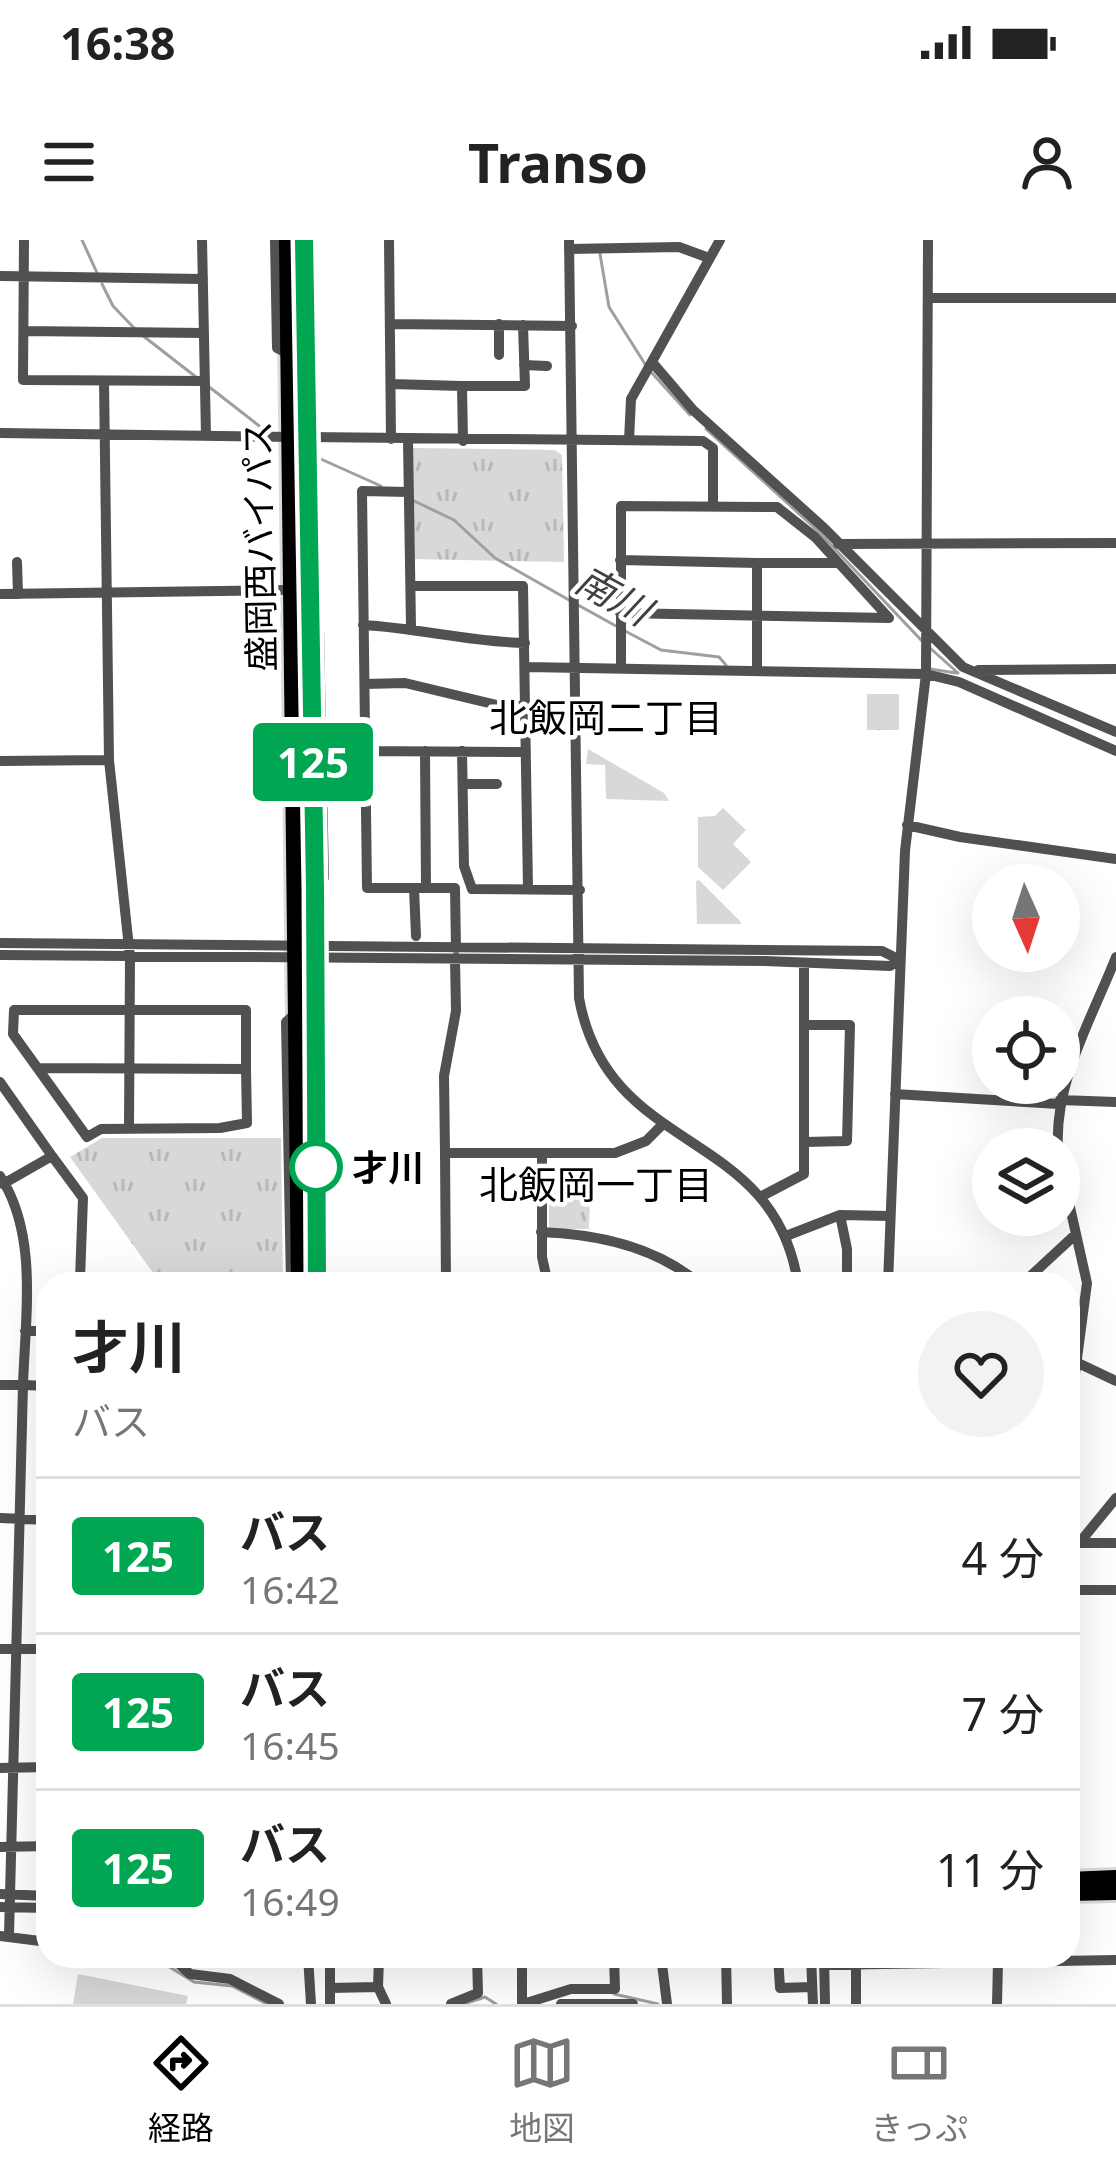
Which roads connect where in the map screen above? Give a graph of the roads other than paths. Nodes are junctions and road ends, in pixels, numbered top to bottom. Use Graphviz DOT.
graph roads {
  1 [pos="24,240"];
  2 [pos="202,240"];
  3 [pos="275,240"];
  4 [pos="287,240"];
  5 [pos="308,240"];
  6 [pos="389,240"];
  7 [pos="720,240"];
  8 [pos="928,240"];
  9 [pos="569,245"];
  10 [pos="600,246"];
  11 [pos="709,258"];
  12 [pos="0,275"];
  13 [pos="24,276"];
  14 [pos="203,279"];
  15 [pos="929,298"];
  16 [pos="1116,298"];
  17 [pos="391,324"];
  18 [pos="500,324"];
  19 [pos="523,325"];
  20 [pos="572,326"];
  21 [pos="23,331"];
  22 [pos="204,333"];
  23 [pos="289,354"];
  24 [pos="499,356"];
  25 [pos="652,362"];
  26 [pos="524,365"];
  27 [pos="547,365"];
  28 [pos="104,381"];
  29 [pos="206,381"];
  30 [pos="391,384"];
  31 [pos="462,386"];
  32 [pos="0,433"];
  33 [pos="104,435"];
  34 [pos="206,436"];
  35 [pos="288,437"];
  36 [pos="392,440"];
  37 [pos="408,440"];
  38 [pos="570,440"];
  39 [pos="629,440"];
  40 [pos="463,441"];
  41 [pos="409,492"];
  42 [pos="291,494"];
  43 [pos="713,507"];
  44 [pos="928,543"];
  45 [pos="1116,543"];
  46 [pos="838,544"];
  47 [pos="620,560"];
  48 [pos="17,562"];
  49 [pos="757,563"];
  50 [pos="838,563"];
  51 [pos="411,586"];
  52 [pos="284,590"];
  53 [pos="107,592"];
  54 [pos="0,594"];
  55 [pos="18,594"];
  56 [pos="620,613"];
  57 [pos="758,616"];
  58 [pos="363,625"];
  59 [pos="411,627"];
  60 [pos="927,633"];
  61 [pos="525,644"];
  62 [pos="526,667"];
  63 [pos="575,667"];
  64 [pos="621,668"];
  65 [pos="1116,669"];
  66 [pos="757,670"];
  67 [pos="968,670"];
  68 [pos="926,674"];
  69 [pos="365,685"];
  70 [pos="526,706"];
  71 [pos="1116,732"];
  72 [pos="365,751"];
  73 [pos="424,751"];
  74 [pos="1116,751"];
  75 [pos="462,752"];
  76 [pos="526,752"];
  77 [pos="109,760"];
  78 [pos="0,761"];
  79 [pos="464,784"];
  80 [pos="497,784"];
  81 [pos="907,825"];
  82 [pos="1116,859"];
  83 [pos="296,860"];
  84 [pos="420,888"];
  85 [pos="528,889"];
  86 [pos="580,890"];
  87 [pos="416,936"];
  88 [pos="0,943"];
  89 [pos="129,951"];
  90 [pos="304,952"];
  91 [pos="456,954"];
  92 [pos="0,955"];
  93 [pos="580,955"];
  94 [pos="1116,957"];
  95 [pos="900,959"];
  96 [pos="804,964"];
  97 [pos="0,1010"];
  98 [pos="14,1010"];
  99 [pos="130,1010"];
  100 [pos="806,1025"];
  101 [pos="1080,1050"];
  102 [pos="38,1068"];
  103 [pos="130,1068"];
  104 [pos="246,1070"];
  105 [pos="0,1082"];
  106 [pos="896,1094"];
  107 [pos="972,1098"];
  108 [pos="1080,1102"];
  109 [pos="1116,1102"];
  110 [pos="662,1125"];
  111 [pos="129,1128"];
  112 [pos="805,1142"];
  113 [pos="445,1153"];
  114 [pos="542,1154"];
  115 [pos="52,1156"];
  116 [pos="2,1182"];
  117 [pos="762,1196"];
  118 [pos="840,1215"];
  119 [pos="889,1216"];
  120 [pos="541,1232"];
  121 [pos="786,1236"];
  122 [pos="1074,1236"];
  123 [pos="1076,1236"];
  124 [pos="80,1272"];
  125 [pos="295,1272"];
  126 [pos="321,1272"];
  127 [pos="446,1272"];
  128 [pos="546,1272"];
  129 [pos="678,1272"];
  130 [pos="795,1272"];
  131 [pos="847,1272"];
  132 [pos="889,1272"];
  133 [pos="1035,1272"];
  134 [pos="25,1331"];
  135 [pos="36,1331"];
  136 [pos="1080,1345"];
  137 [pos="1080,1364"];
  138 [pos="1116,1382"];
  139 [pos="0,1385"];
  140 [pos="23,1385"];
  141 [pos="36,1386"];
  142 [pos="1116,1498"];
  143 [pos="0,1518"];
  144 [pos="21,1519"];
  145 [pos="36,1520"];
  146 [pos="1080,1536"];
  147 [pos="1080,1542"];
  148 [pos="1116,1543"];
  149 [pos="1080,1590"];
  150 [pos="1116,1590"];
  151 [pos="0,1649"];
  152 [pos="15,1649"];
  153 [pos="36,1649"];
  154 [pos="36,1767"];
  155 [pos="6,1768"];
  156 [pos="36,1846"];
  157 [pos="6,1847"];
  158 [pos="1116,1878"];
  159 [pos="1080,1880"];
  160 [pos="1116,1892"];
  161 [pos="1080,1893"];
  162 [pos="36,1897"];
  163 [pos="5,1901"];
  164 [pos="36,1906"];
  165 [pos="4,1936"];
  166 [pos="36,1940"];
  167 [pos="1116,1960"];
  168 [pos="1080,1961"];
  169 [pos="183,1968"];
  170 [pos="308,1968"];
  171 [pos="330,1968"];
  172 [pos="379,1968"];
  173 [pos="478,1968"];
  174 [pos="522,1968"];
  175 [pos="614,1968"];
  176 [pos="662,1968"];
  177 [pos="726,1968"];
  178 [pos="779,1968"];
  179 [pos="811,1968"];
  180 [pos="824,1968"];
  181 [pos="856,1968"];
  182 [pos="998,1968"];
  183 [pos="379,1987"];
  184 [pos="812,1987"];
  185 [pos="330,1988"];
  186 [pos="780,1988"];
  187 [pos="481,1998"];
  188 [pos="278,2004"];
  189 [pos="310,2004"];
  190 [pos="330,2004"];
  191 [pos="386,2004"];
  192 [pos="451,2004"];
  193 [pos="523,2004"];
  194 [pos="561,2004"];
  195 [pos="633,2004"];
  196 [pos="667,2004"];
  197 [pos="727,2004"];
  198 [pos="780,2004"];
  199 [pos="813,2004"];
  200 [pos="825,2004"];
  201 [pos="856,2004"];
  202 [pos="997,2004"];
  1 -- 13 [label="street"];
  2 -- 14 [label="street"];
  3 -- 23 [label="street"];
  4 -- 23 [label="highway, 盛岡西バイパス"];
  5 -- 35 [label="highway, 盛岡西バイパス"];
  6 -- 17 [label="street"];
  7 -- 11 [label="street"];
  8 -- 15 [label="street"];
  9 -- 10 [label="street"];
  9 -- 20 [label="street"];
  10 -- 11 [label="street"];
  11 -- 25 [label="street"];
  12 -- 13 [label="street"];
  13 -- 14 [label="street"];
  13 -- 21 [label="street"];
  14 -- 22 [label="street"];
  15 -- 16 [label="street"];
  15 -- 44 [label="street"];
  17 -- 18 [label="street"];
  17 -- 30 [label="street"];
  18 -- 19 [label="street"];
  18 -- 24 [label="street"];
  19 -- 20 [label="street"];
  19 -- 26 [label="street"];
  20 -- 38 [label="street"];
  21 -- 22 [label="street"];
  21 -- 28 [label="street"];
  22 -- 29 [label="street"];
  23 -- 35 [label="highway, 盛岡西バイパス"];
  25 -- 39 [label="street"];
  25 -- 46 [label="street"];
  26 -- 27 [label="street"];
  26 -- 31 [label="street"];
  28 -- 29 [label="street"];
  28 -- 33 [label="street"];
  29 -- 34 [label="street"];
  30 -- 31 [label="street"];
  30 -- 36 [label="street"];
  31 -- 40 [label="street"];
  32 -- 33 [label="street"];
  33 -- 34 [label="street"];
  33 -- 53 [label="street"];
  34 -- 35 [label="street"];
  35 -- 36 [label="street"];
  35 -- 42 [label="highway, 盛岡西バイパス"];
  35 -- 90 [label="highway, 盛岡西バイパス"];
  36 -- 37 [label="street"];
  37 -- 40 [label="street"];
  37 -- 41 [label="street"];
  38 -- 39 [label="street"];
  38 -- 40 [label="street"];
  38 -- 63 [label="street"];
  39 -- 43 [label="street"];
  41 -- 51 [label="street"];
  41 -- 58 [label="street"];
  42 -- 52 [label="street"];
  42 -- 83 [label="highway, 盛岡西バイパス"];
  43 -- 47 [label="street"];
  43 -- 50 [label="street"];
  44 -- 45 [label="street"];
  44 -- 46 [label="street"];
  44 -- 60 [label="street"];
  46 -- 60 [label="street"];
  47 -- 49 [label="street"];
  47 -- 56 [label="street"];
  48 -- 55 [label="street"];
  49 -- 50 [label="street"];
  49 -- 57 [label="street"];
  50 -- 57 [label="street"];
  51 -- 59 [label="street"];
  51 -- 61 [label="street"];
  52 -- 53 [label="street"];
  52 -- 83 [label="street"];
  53 -- 55 [label="street"];
  53 -- 77 [label="street"];
  54 -- 55 [label="street"];
  56 -- 57 [label="street"];
  56 -- 64 [label="street"];
  57 -- 66 [label="street"];
  58 -- 59 [label="street"];
  58 -- 69 [label="street"];
  59 -- 61 [label="street"];
  60 -- 67 [label="street"];
  60 -- 68 [label="street"];
  61 -- 62 [label="street"];
  62 -- 63 [label="street"];
  62 -- 70 [label="street"];
  63 -- 64 [label="street"];
  63 -- 86 [label="street"];
  64 -- 66 [label="street"];
  65 -- 67 [label="street"];
  66 -- 68 [label="street"];
  67 -- 71 [label="street"];
  68 -- 74 [label="street"];
  68 -- 81 [label="street"];
  69 -- 70 [label="street"];
  69 -- 72 [label="street"];
  70 -- 76 [label="street"];
  72 -- 73 [label="street"];
  72 -- 84 [label="street"];
  73 -- 75 [label="street"];
  73 -- 84 [label="street"];
  75 -- 76 [label="street"];
  75 -- 79 [label="street"];
  76 -- 85 [label="street"];
  77 -- 78 [label="street"];
  77 -- 89 [label="street"];
  79 -- 80 [label="street"];
  79 -- 85 [label="street"];
  81 -- 82 [label="street"];
  81 -- 95 [label="street"];
  83 -- 90 [label="highway, 盛岡西バイパス"];
  84 -- 87 [label="street"];
  84 -- 91 [label="street"];
  85 -- 86 [label="street"];
  86 -- 93 [label="street"];
  88 -- 89 [label="street"];
  89 -- 90 [label="street"];
  89 -- 92 [label="street"];
  89 -- 99 [label="street"];
  90 -- 91 [label="street"];
  90 -- 125 [label="highway, 盛岡西バイパス"];
  90 -- 126 [label="highway, 盛岡西バイパス"];
  91 -- 93 [label="street"];
  91 -- 113 [label="street"];
  93 -- 95 [label="street"];
  93 -- 96 [label="street"];
  93 -- 110 [label="street"];
  94 -- 101 [label="street"];
  95 -- 96 [label="street"];
  95 -- 106 [label="street"];
  96 -- 100 [label="street"];
  97 -- 98 [label="street"];
  98 -- 99 [label="street"];
  98 -- 102 [label="street"];
  99 -- 103 [label="street"];
  99 -- 104 [label="street"];
  100 -- 112 [label="street"];
  100 -- 112 [label="street"];
  102 -- 103 [label="street"];
  102 -- 111 [label="street"];
  103 -- 104 [label="street"];
  103 -- 111 [label="street"];
  104 -- 111 [label="street"];
  105 -- 115 [label="street"];
  106 -- 107 [label="street"];
  106 -- 119 [label="street"];
  108 -- 109 [label="street"];
  110 -- 114 [label="street"];
  110 -- 117 [label="street"];
  112 -- 117 [label="street"];
  113 -- 114 [label="street"];
  113 -- 127 [label="street"];
  114 -- 120 [label="street"];
  115 -- 116 [label="street"];
  115 -- 124 [label="street"];
  116 -- 134 [label="street"];
  117 -- 121 [label="street"];
  118 -- 119 [label="street"];
  118 -- 121 [label="street"];
  118 -- 131 [label="street"];
  119 -- 132 [label="street"];
  120 -- 128 [label="street"];
  120 -- 129 [label="street"];
  121 -- 130 [label="street"];
  122 -- 133 [label="street"];
  123 -- 136 [label="street"];
  134 -- 135 [label="street"];
  134 -- 140 [label="street"];
  137 -- 138 [label="street"];
  139 -- 140 [label="street"];
  140 -- 141 [label="street"];
  140 -- 144 [label="street"];
  142 -- 146 [label="street"];
  143 -- 144 [label="street"];
  144 -- 145 [label="street"];
  144 -- 152 [label="street"];
  147 -- 148 [label="street"];
  149 -- 150 [label="street"];
  151 -- 152 [label="street"];
  152 -- 153 [label="street"];
  152 -- 155 [label="street"];
  154 -- 155 [label="street"];
  155 -- 157 [label="street"];
  156 -- 157 [label="street"];
  157 -- 163 [label="street"];
  158 -- 159 [label="highway"];
  160 -- 161 [label="highway"];
  162 -- 163 [label="street"];
  163 -- 164 [label="street"];
  163 -- 165 [label="street"];
  165 -- 166 [label="street"];
  167 -- 168 [label="street"];
  169 -- 188 [label="street"];
  170 -- 189 [label="street"];
  171 -- 185 [label="street"];
  172 -- 183 [label="street"];
  173 -- 187 [label="street"];
  174 -- 193 [label="street"];
  175 -- 193 [label="street"];
  176 -- 196 [label="street"];
  177 -- 197 [label="street"];
  178 -- 186 [label="street"];
  179 -- 184 [label="street"];
  180 -- 200 [label="street"];
  181 -- 201 [label="street"];
  182 -- 202 [label="street"];
  183 -- 185 [label="street"];
  183 -- 191 [label="street"];
  184 -- 186 [label="street"];
  184 -- 199 [label="street"];
  185 -- 190 [label="street"];
  186 -- 198 [label="street"];
  187 -- 192 [label="street"];
  194 -- 195 [label="street"];
}
